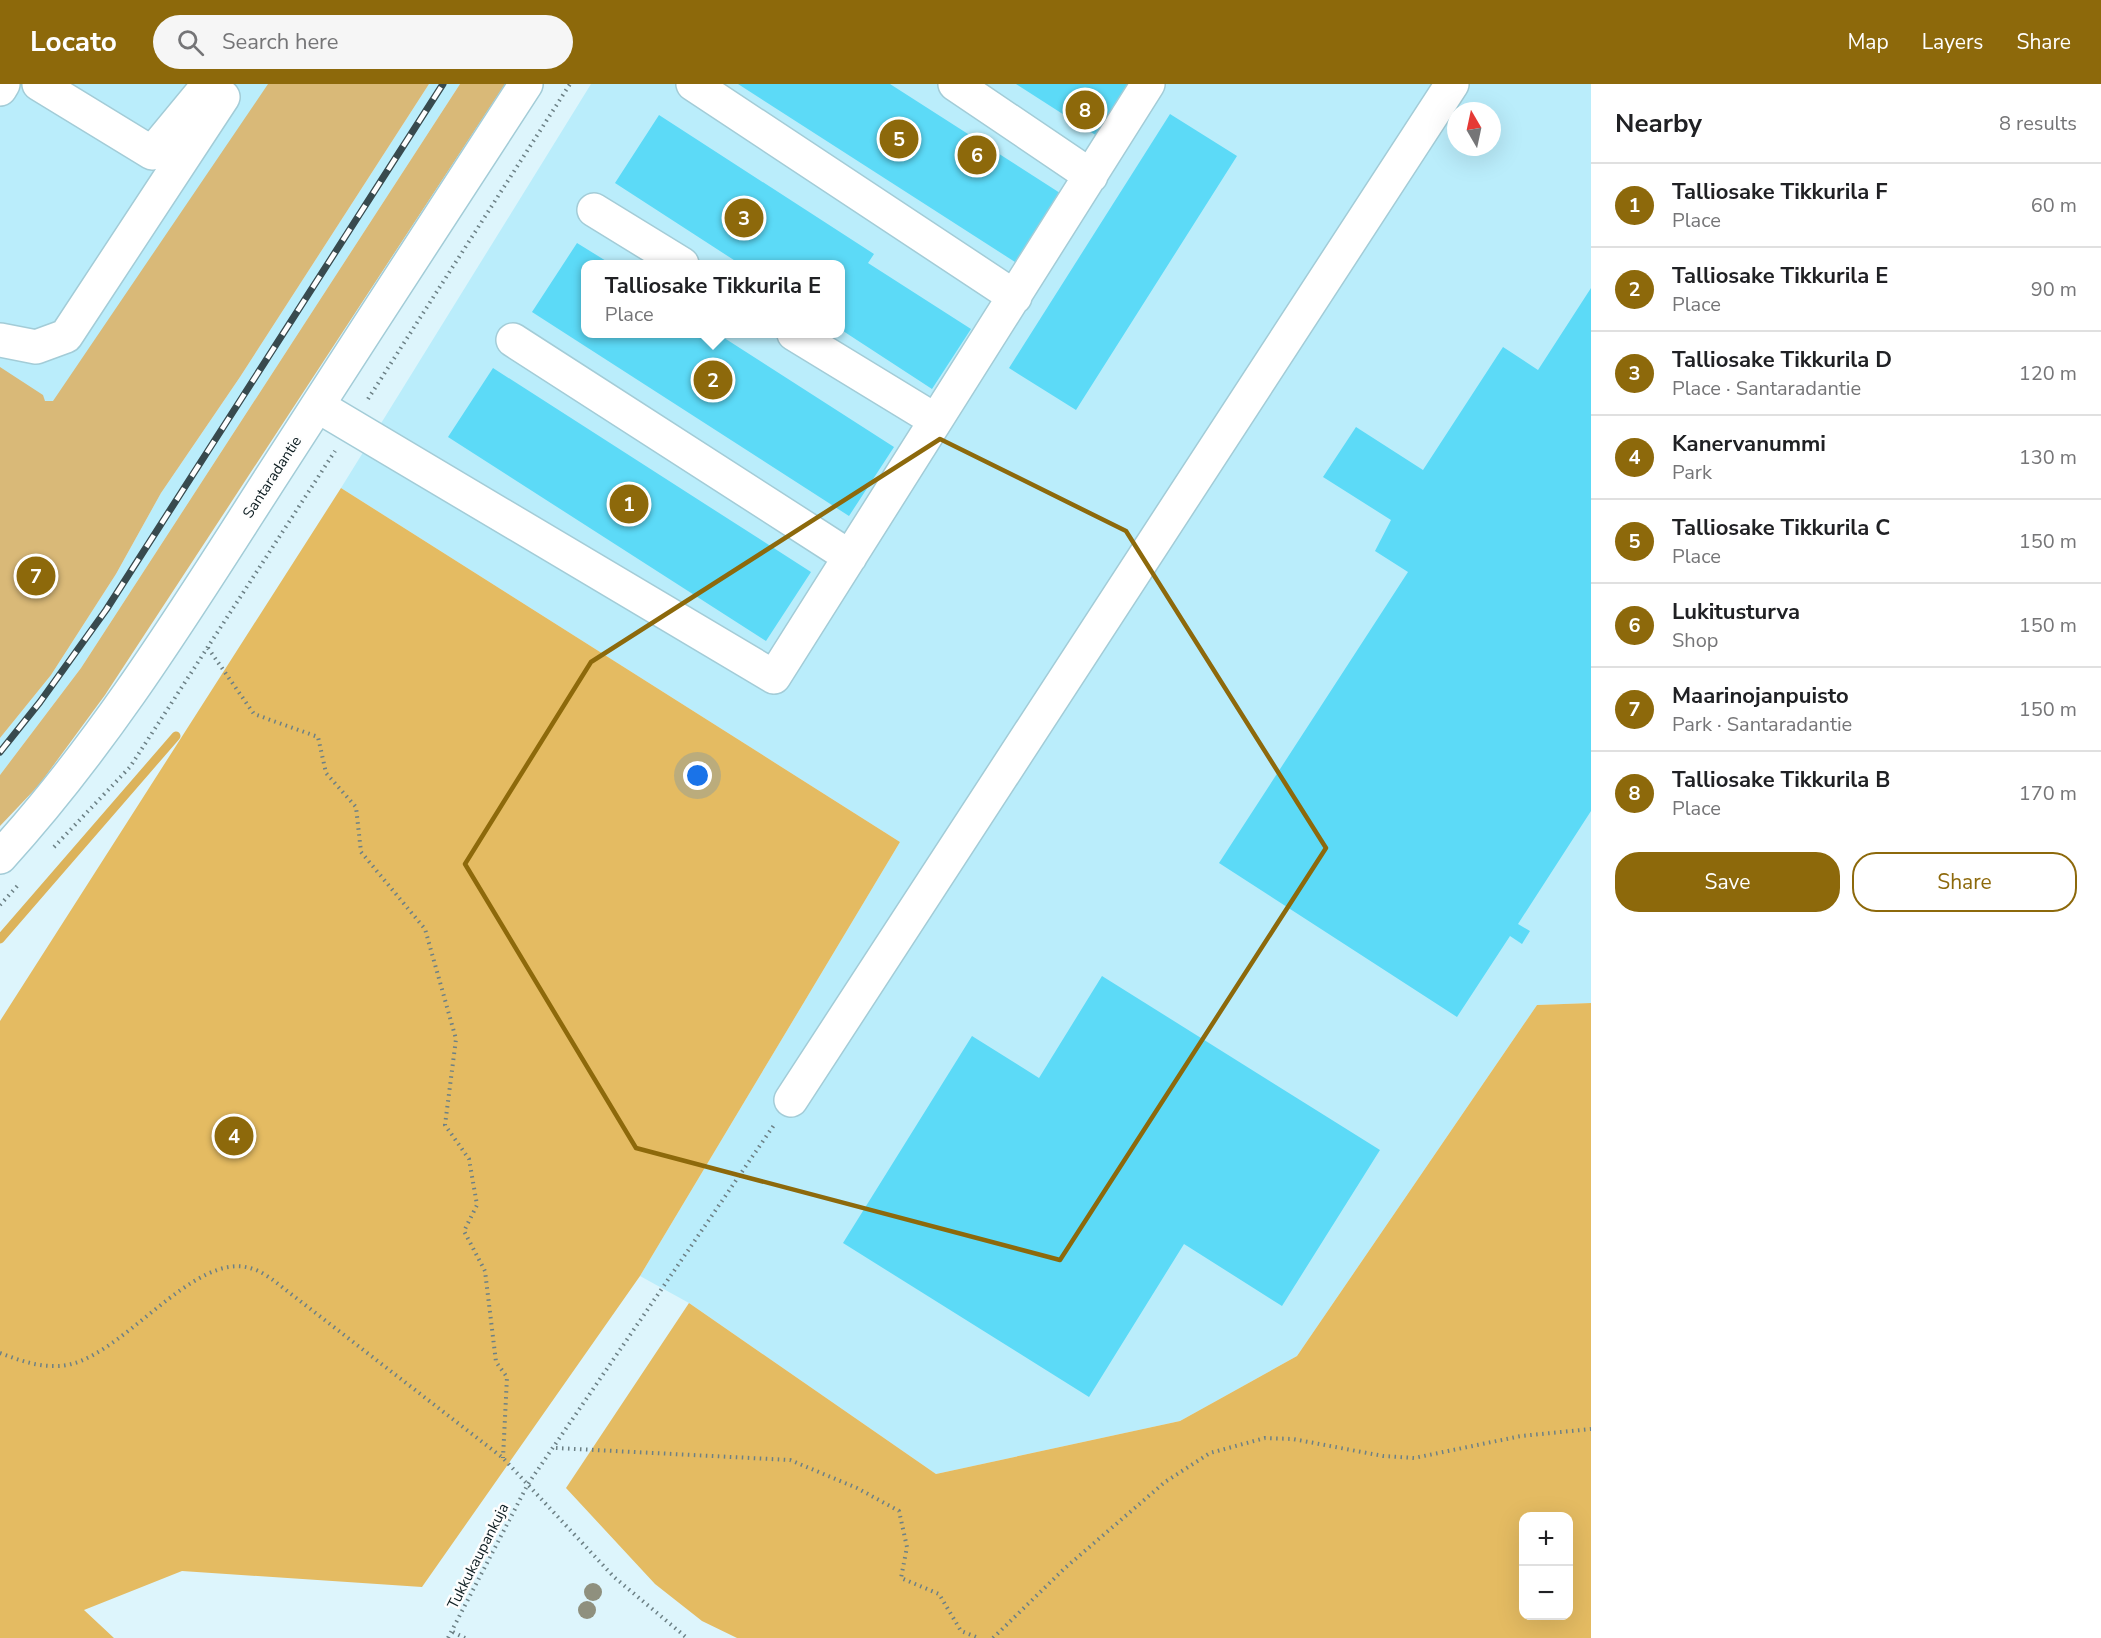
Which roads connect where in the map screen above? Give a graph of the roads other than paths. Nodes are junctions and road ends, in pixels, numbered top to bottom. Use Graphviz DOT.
graph roads {
  1 [pos="3,84"];
  2 [pos="39,84"];
  3 [pos="525,84"];
  4 [pos="693,84"];
  5 [pos="955,84"];
  6 [pos="1148,84"];
  7 [pos="1452,84"];
  8 [pos="0,89"];
  9 [pos="216,91"];
  10 [pos="1091,176"];
  11 [pos="594,210"];
  12 [pos="675,260"];
  13 [pos="1015,297"];
  14 [pos="802,338"];
  15 [pos="0,340"];
  16 [pos="513,340"];
  17 [pos="318,406"];
  18 [pos="935,420"];
  19 [pos="850,557"];
  20 [pos="0,857"];
  21 [pos="791,1100"];
  1 -- 8 [label="street"];
  2 -- 9 [label="street"];
  3 -- 17 [label="street, Santaradantie"];
  4 -- 13 [label="street"];
  5 -- 10 [label="street"];
  6 -- 10 [label="street"];
  7 -- 21 [label="street"];
  9 -- 15 [label="street"];
  10 -- 13 [label="street"];
  11 -- 12 [label="street"];
  13 -- 18 [label="street"];
  14 -- 18 [label="street"];
  16 -- 19 [label="street"];
  17 -- 19 [label="street"];
  17 -- 20 [label="street, Santaradantie"];
  18 -- 19 [label="street"];
}
